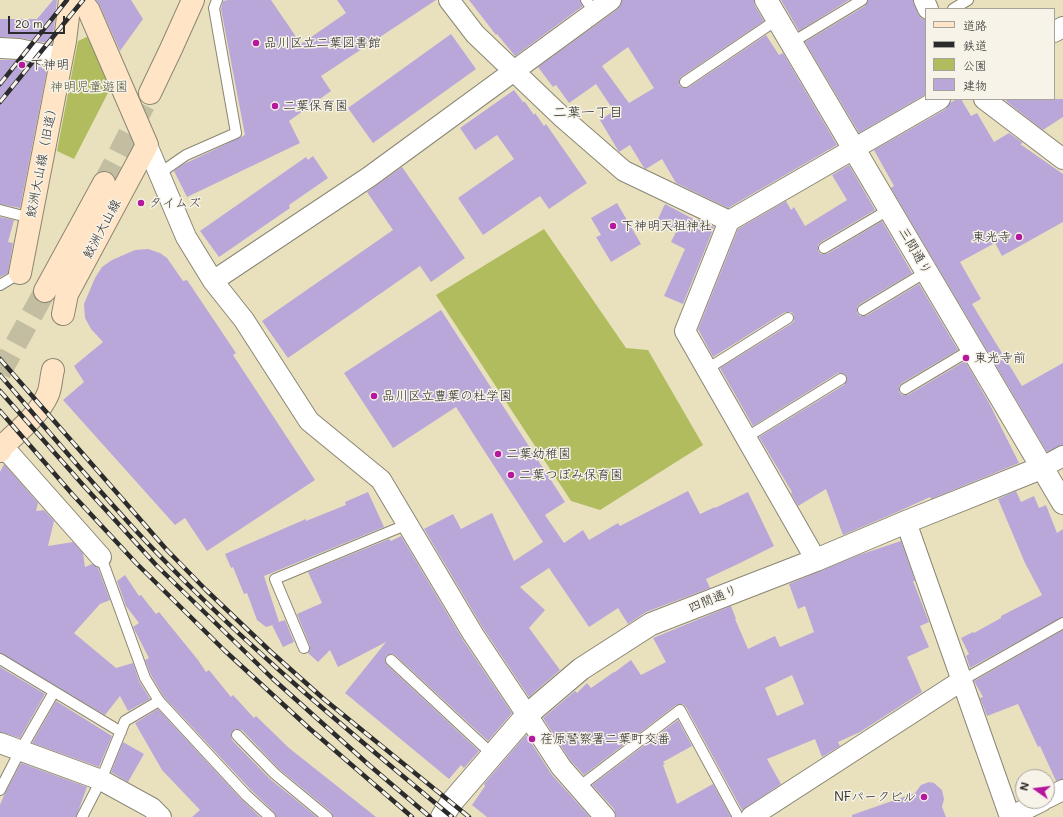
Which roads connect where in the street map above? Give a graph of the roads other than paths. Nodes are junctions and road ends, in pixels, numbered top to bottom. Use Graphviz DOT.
graph roads {
  1 [pos="70,0"];
  2 [pos="80,0"];
  3 [pos="193,0"];
  4 [pos="217,0"];
  5 [pos="449,0"];
  6 [pos="611,0"];
  7 [pos="766,0"];
  8 [pos="862,0"];
  9 [pos="968,0"];
  10 [pos="590,6"];
  11 [pos="955,8"];
  12 [pos="778,19"];
  13 [pos="791,42"];
  14 [pos="0,48"];
  15 [pos="61,58"];
  16 [pos="513,71"];
  17 [pos="685,82"];
  18 [pos="150,94"];
  19 [pos="938,100"];
  20 [pos="985,100"];
  21 [pos="147,145"];
  22 [pos="854,149"];
  23 [pos="1063,159"];
  24 [pos="160,173"];
  25 [pos="104,183"];
  26 [pos="890,209"];
  27 [pos="0,210"];
  28 [pos="31,218"];
  29 [pos="729,222"];
  30 [pos="824,248"];
  31 [pos="926,272"];
  32 [pos="20,273"];
  33 [pos="213,281"];
  34 [pos="0,285"];
  35 [pos="44,291"];
  36 [pos="863,310"];
  37 [pos="63,314"];
  38 [pos="788,318"];
  39 [pos="972,349"];
  40 [pos="707,369"];
  41 [pos="53,370"];
  42 [pos="841,379"];
  43 [pos="905,389"];
  44 [pos="747,437"];
  45 [pos="1,447"];
  46 [pos="1063,456"];
  47 [pos="1042,468"];
  48 [pos="1063,503"];
  49 [pos="906,522"];
  50 [pos="408,524"];
  51 [pos="101,557"];
  52 [pos="816,560"];
  53 [pos="1063,623"];
  54 [pos="304,648"];
  55 [pos="0,659"];
  56 [pos="391,660"];
  57 [pos="961,681"];
  58 [pos="54,692"];
  59 [pos="159,701"];
  60 [pos="527,715"];
  61 [pos="121,732"];
  62 [pos="237,735"];
  63 [pos="0,743"];
  64 [pos="20,751"];
  65 [pos="493,755"];
  66 [pos="101,780"];
  67 [pos="579,787"];
  68 [pos="0,790"];
  69 [pos="1025,809"];
  70 [pos="82,817"];
  71 [pos="161,817"];
  72 [pos="270,817"];
  73 [pos="327,817"];
  74 [pos="442,817"];
  75 [pos="605,817"];
  76 [pos="738,817"];
  77 [pos="751,817"];
  78 [pos="1010,817"];
  1 -- 15 [label="main road, 鮫洲大山線（旧道）"];
  2 -- 21 [label="main road"];
  3 -- 18 [label="main road"];
  4 -- 24 [label="lane"];
  5 -- 16 [label="street"];
  6 -- 10 [label="street"];
  7 -- 12 [label="street, 三間通り"];
  8 -- 13 [label="lane"];
  9 -- 11 [label="lane"];
  10 -- 16 [label="street"];
  12 -- 13 [label="street, 三間通り"];
  12 -- 17 [label="lane"];
  13 -- 22 [label="street, 三間通り"];
  14 -- 15 [label="street"];
  15 -- 28 [label="main road, 鮫洲大山線（旧道）"];
  16 -- 29 [label="street"];
  16 -- 33 [label="street"];
  19 -- 22 [label="street"];
  20 -- 23 [label="street"];
  21 -- 24 [label="street"];
  21 -- 37 [label="main road, 鮫洲大山線"];
  22 -- 26 [label="street, 三間通り"];
  22 -- 29 [label="street"];
  24 -- 33 [label="street"];
  25 -- 35 [label="main road, 鮫洲大山線"];
  26 -- 30 [label="lane"];
  26 -- 31 [label="street, 三間通り"];
  27 -- 28 [label="lane"];
  28 -- 32 [label="main road, 鮫洲大山線（旧道）"];
  29 -- 40 [label="street"];
  31 -- 36 [label="lane"];
  31 -- 39 [label="street, 三間通り"];
  32 -- 34 [label="lane"];
  33 -- 50 [label="street"];
  38 -- 40 [label="lane"];
  39 -- 43 [label="lane"];
  39 -- 47 [label="street, 三間通り"];
  40 -- 44 [label="street"];
  41 -- 45 [label="main road"];
  42 -- 44 [label="lane"];
  44 -- 52 [label="street"];
  45 -- 51 [label="street"];
  46 -- 47 [label="street"];
  47 -- 48 [label="street, 三間通り"];
  47 -- 49 [label="street, 四間通り"];
  49 -- 52 [label="street, 四間通り"];
  49 -- 57 [label="street"];
  50 -- 54 [label="lane"];
  50 -- 60 [label="street"];
  51 -- 59 [label="lane"];
  52 -- 60 [label="street, 四間通り"];
  53 -- 57 [label="lane"];
  55 -- 58 [label="lane"];
  56 -- 65 [label="lane"];
  57 -- 77 [label="street"];
  57 -- 78 [label="street"];
  58 -- 61 [label="lane"];
  58 -- 64 [label="lane"];
  59 -- 61 [label="lane"];
  59 -- 72 [label="lane"];
  60 -- 65 [label="street, 四間通り"];
  60 -- 67 [label="street"];
  61 -- 66 [label="lane"];
  62 -- 73 [label="lane"];
  63 -- 64 [label="street"];
  64 -- 66 [label="street"];
  64 -- 68 [label="lane"];
  65 -- 74 [label="street, 四間通り"];
  66 -- 70 [label="lane"];
  66 -- 71 [label="street"];
  67 -- 75 [label="street"];
  67 -- 76 [label="lane"];
  69 -- 78 [label="street"];
}
